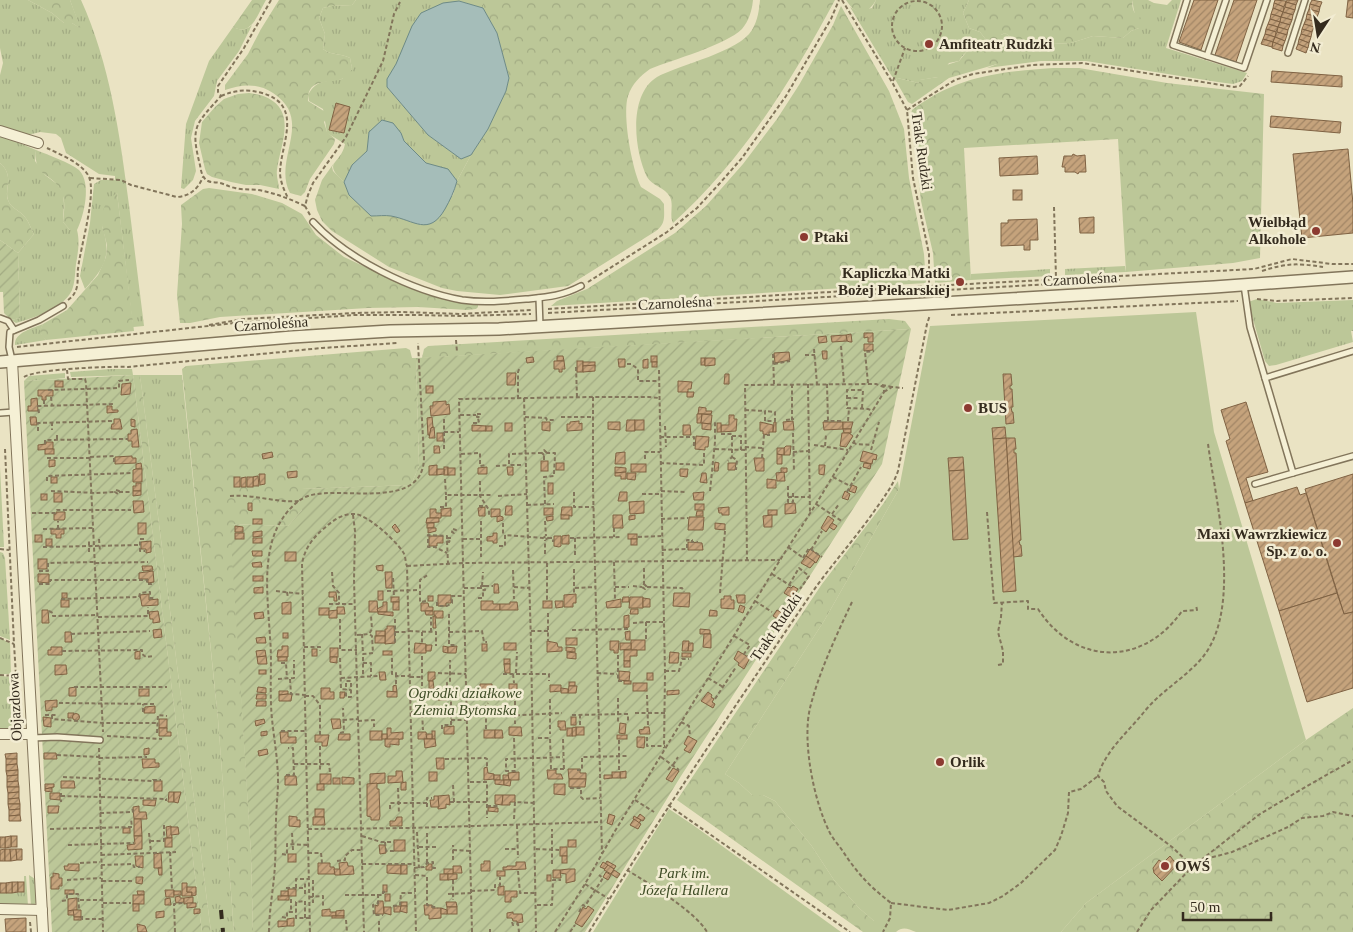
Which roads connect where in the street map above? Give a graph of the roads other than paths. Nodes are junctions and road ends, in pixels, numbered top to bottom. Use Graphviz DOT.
graph roads {
  1 [pos="1187,0"];
  2 [pos="1226,0"];
  3 [pos="1267,0"];
  4 [pos="1305,0"];
  5 [pos="1288,53"];
  6 [pos="1207,56"];
  7 [pos="0,131"];
  8 [pos="38,143"];
  9 [pos="313,222"];
  10 [pos="1353,277"];
  11 [pos="1244,284"];
  12 [pos="581,286"];
  13 [pos="539,298"];
  14 [pos="63,306"];
  15 [pos="0,318"];
  16 [pos="540,326"];
  17 [pos="14,330"];
  18 [pos="1353,351"];
  19 [pos="12,361"];
  20 [pos="0,362"];
  21 [pos="1265,378"];
  22 [pos="15,412"];
  23 [pos="0,413"];
  24 [pos="1353,456"];
  25 [pos="1293,473"];
  26 [pos="1255,484"];
  27 [pos="0,734"];
  28 [pos="32,736"];
  29 [pos="101,737"];
  30 [pos="0,909"];
  31 [pos="42,910"];
  32 [pos="43,932"];
  1 -- 6 [label="lane"];
  2 -- 6 [label="lane"];
  3 -- 6 [label="lane"];
  4 -- 5 [label="lane"];
  7 -- 8 [label="street"];
  9 -- 13 [label="lane"];
  10 -- 11 [label="street, Czarnoleśna"];
  11 -- 16 [label="street, Czarnoleśna"];
  11 -- 21 [label="lane"];
  12 -- 13 [label="lane"];
  13 -- 16 [label="lane"];
  14 -- 17 [label="lane"];
  15 -- 17 [label="lane"];
  16 -- 19 [label="street, Czarnoleśna"];
  17 -- 19 [label="lane"];
  18 -- 21 [label="lane"];
  19 -- 20 [label="street, Czarnoleśna"];
  19 -- 22 [label="street, Objazdowa"];
  21 -- 25 [label="lane"];
  22 -- 23 [label="lane"];
  22 -- 28 [label="street, Objazdowa"];
  24 -- 25 [label="lane"];
  25 -- 26 [label="lane"];
  27 -- 28 [label="street"];
  28 -- 29 [label="lane"];
  28 -- 31 [label="street, Objazdowa"];
  30 -- 31 [label="street"];
  31 -- 32 [label="street, Objazdowa"];
}
